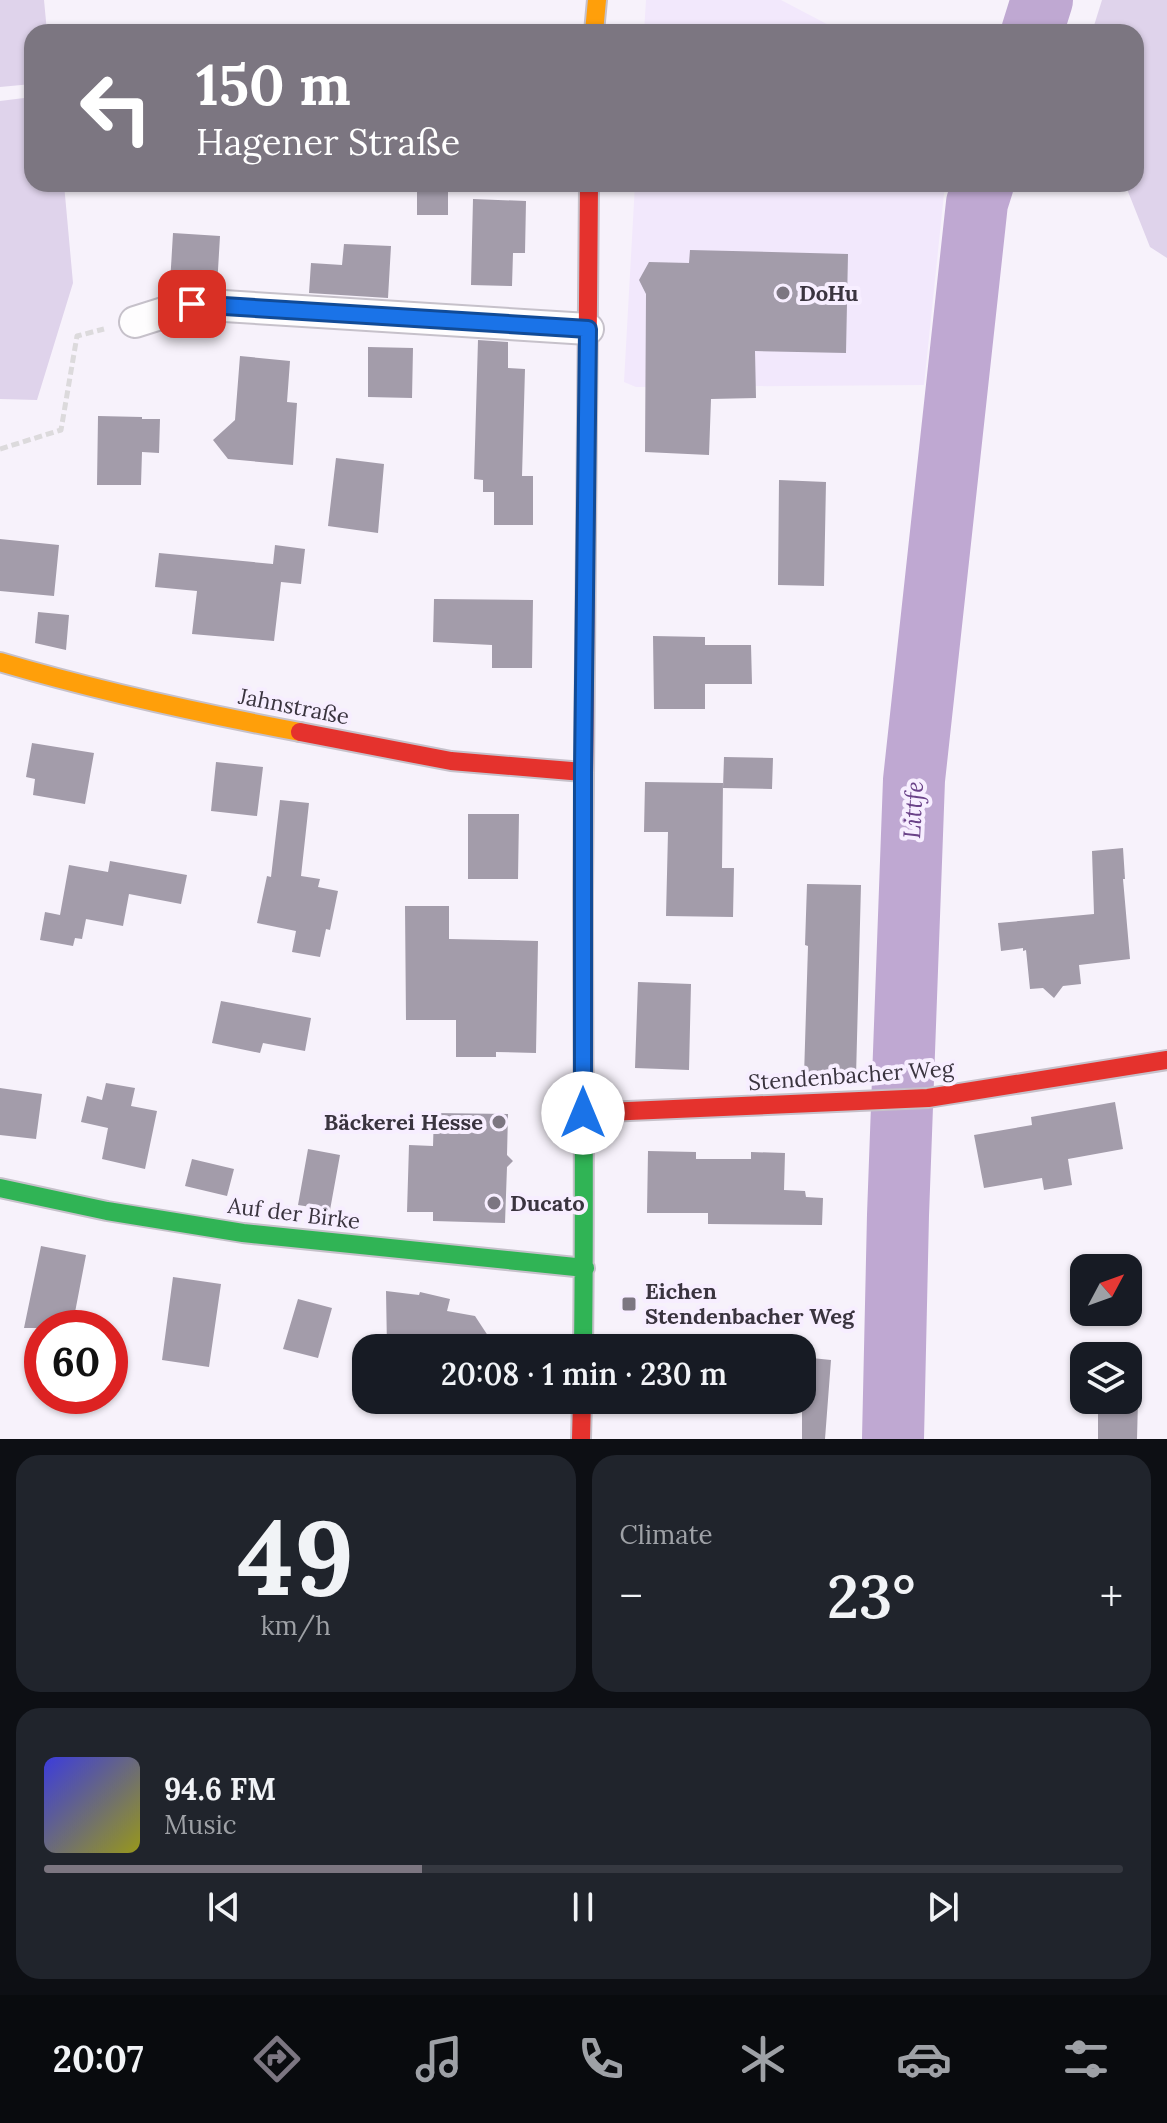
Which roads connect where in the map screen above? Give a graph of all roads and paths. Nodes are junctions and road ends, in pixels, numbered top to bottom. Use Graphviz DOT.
graph roads {
  1 [pos="597,0"];
  2 [pos="595,24"];
  3 [pos="589,192"];
  4 [pos="122,325"];
  5 [pos="588,329"];
  6 [pos="0,449"];
  7 [pos="0,662"];
  8 [pos="583,772"];
  9 [pos="1167,1060"];
  10 [pos="583,1113"];
  11 [pos="0,1188"];
  12 [pos="585,1268"];
  13 [pos="583,1334"];
  14 [pos="582,1414"];
  15 [pos="581,1439"];
  1 -- 2 [label="street"];
  3 -- 5 [label="street"];
  4 -- 5 [label="street"];
  4 -- 6 [label="path"];
  5 -- 8 [label="street"];
  7 -- 8 [label="street, Jahnstraße"];
  8 -- 10 [label="street"];
  9 -- 10 [label="street, Stendenbacher Weg"];
  10 -- 12 [label="street"];
  11 -- 12 [label="street, Auf der Birke"];
  12 -- 13 [label="street"];
  14 -- 15 [label="street"];
}
